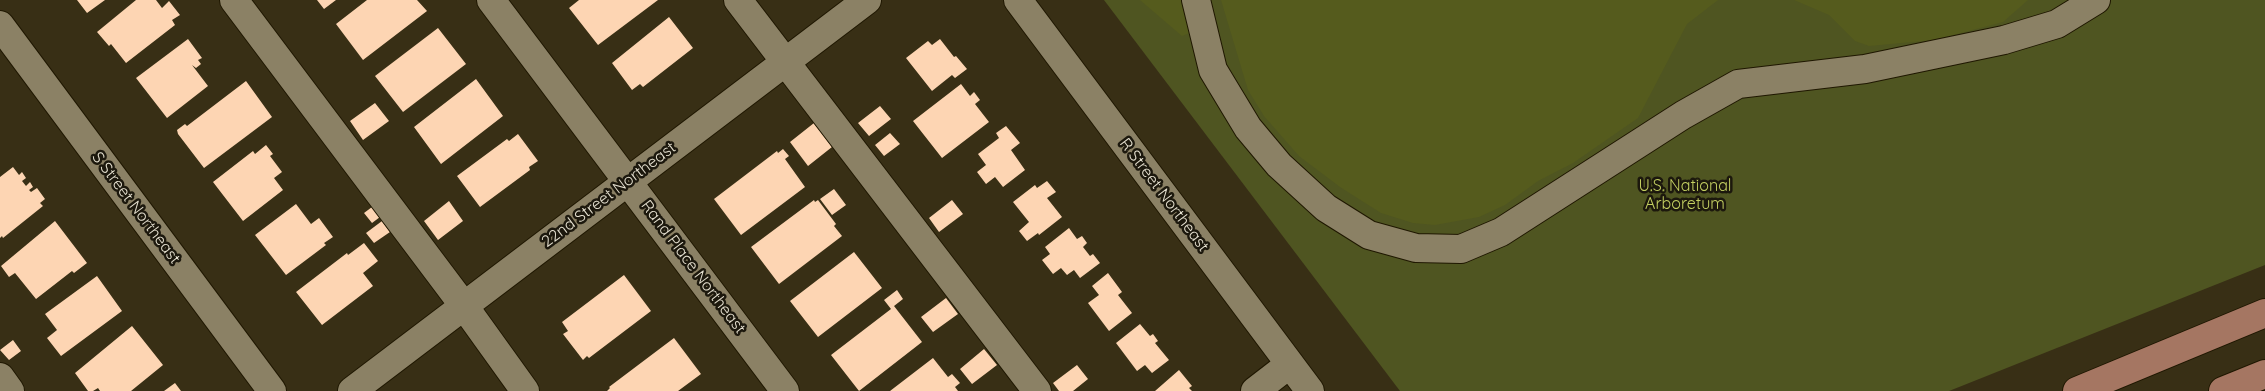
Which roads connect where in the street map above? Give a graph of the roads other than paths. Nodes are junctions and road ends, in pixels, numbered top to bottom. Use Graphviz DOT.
graph roads {
  1 [pos="234,0"];
  2 [pos="491,0"];
  3 [pos="738,0"];
  4 [pos="867,0"];
  5 [pos="1018,0"];
  6 [pos="1196,0"];
  7 [pos="2096,0"];
  8 [pos="0,25"];
  9 [pos="785,62"];
  10 [pos="628,181"];
  11 [pos="464,306"];
  12 [pos="2265,313"];
  13 [pos="1290,364"];
  14 [pos="2265,374"];
  15 [pos="0,377"];
  16 [pos="10,391"];
  17 [pos="272,391"];
  18 [pos="352,391"];
  19 [pos="525,391"];
  20 [pos="785,391"];
  21 [pos="1036,391"];
  22 [pos="1255,391"];
  23 [pos="1310,391"];
  24 [pos="2077,391"];
  25 [pos="2223,391"];
  1 -- 11 [label="street"];
  2 -- 10 [label="street, Rand Place Northeast"];
  3 -- 9 [label="street"];
  4 -- 9 [label="street, 22nd Street Northeast"];
  5 -- 13 [label="street, R Street Northeast"];
  6 -- 7 [label="street"];
  8 -- 17 [label="street, S Street Northeast"];
  9 -- 10 [label="street, 22nd Street Northeast"];
  9 -- 21 [label="street"];
  10 -- 11 [label="street, 22nd Street Northeast"];
  10 -- 20 [label="street, Rand Place Northeast"];
  11 -- 18 [label="street, 22nd Street Northeast"];
  11 -- 19 [label="street"];
  12 -- 24 [label="main road"];
  13 -- 22 [label="street"];
  13 -- 23 [label="street, R Street Northeast"];
  14 -- 25 [label="main road"];
  15 -- 16 [label="street"];
}
